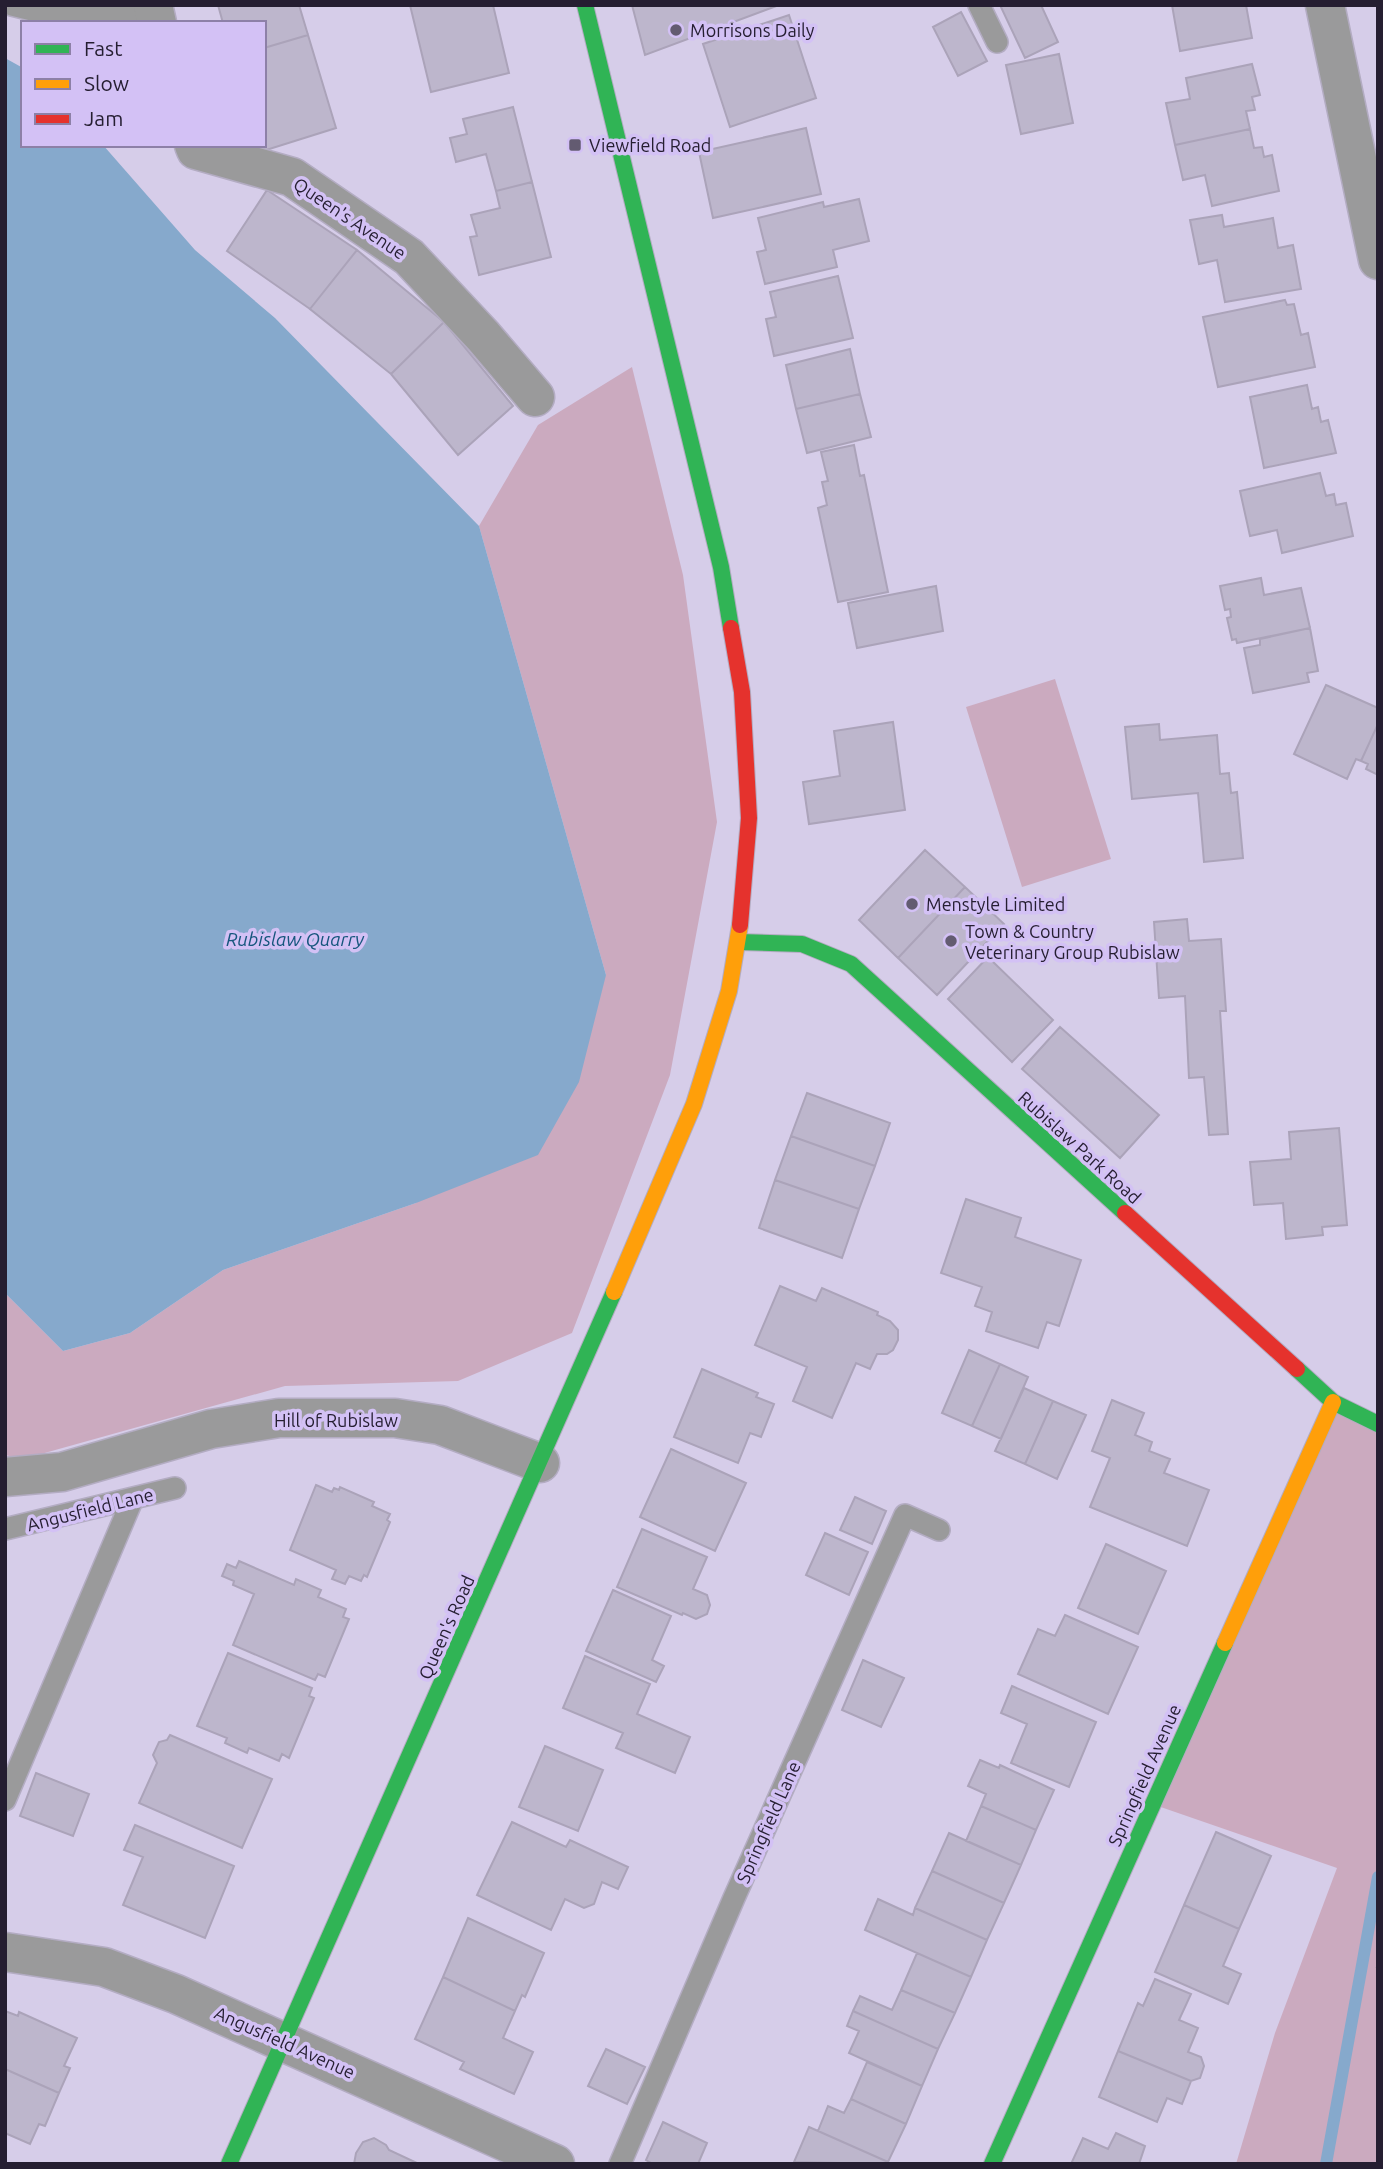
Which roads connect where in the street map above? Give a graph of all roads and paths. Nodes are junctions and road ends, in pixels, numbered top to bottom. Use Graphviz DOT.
graph roads {
  1 [pos="12,5"];
  2 [pos="585,5"];
  3 [pos="979,5"];
  4 [pos="1325,5"];
  5 [pos="154,13"];
  6 [pos="997,42"];
  7 [pos="195,147"];
  8 [pos="1378,260"];
  9 [pos="535,397"];
  10 [pos="739,942"];
  11 [pos="1333,1402"];
  12 [pos="1378,1424"];
  13 [pos="540,1463"];
  14 [pos="5,1478"];
  15 [pos="175,1488"];
  16 [pos="133,1498"];
  17 [pos="5,1529"];
  18 [pos="939,1530"];
  19 [pos="5,1800"];
  20 [pos="5,1952"];
  21 [pos="284,2041"];
  22 [pos="229,2164"];
  23 [pos="555,2164"];
  24 [pos="620,2164"];
  25 [pos="992,2164"];
  1 -- 5 [label="lane"];
  2 -- 10 [label="main road, Queen's Road"];
  3 -- 6 [label="lane"];
  4 -- 8 [label="street"];
  7 -- 9 [label="street, Queen's Avenue"];
  10 -- 11 [label="main road, Rubislaw Park Road"];
  10 -- 13 [label="main road, Queen's Road"];
  11 -- 12 [label="main road, Rubislaw Park Road"];
  11 -- 25 [label="main road, Springfield Avenue"];
  13 -- 14 [label="street, Hill of Rubislaw"];
  13 -- 21 [label="main road, Queen's Road"];
  15 -- 16 [label="lane, Angusfield Lane"];
  16 -- 17 [label="lane, Angusfield Lane"];
  16 -- 19 [label="lane"];
  18 -- 24 [label="lane, Springfield Lane"];
  20 -- 21 [label="street, Angusfield Avenue"];
  21 -- 22 [label="main road, Queen's Road"];
  21 -- 23 [label="street, Angusfield Avenue"];
}
